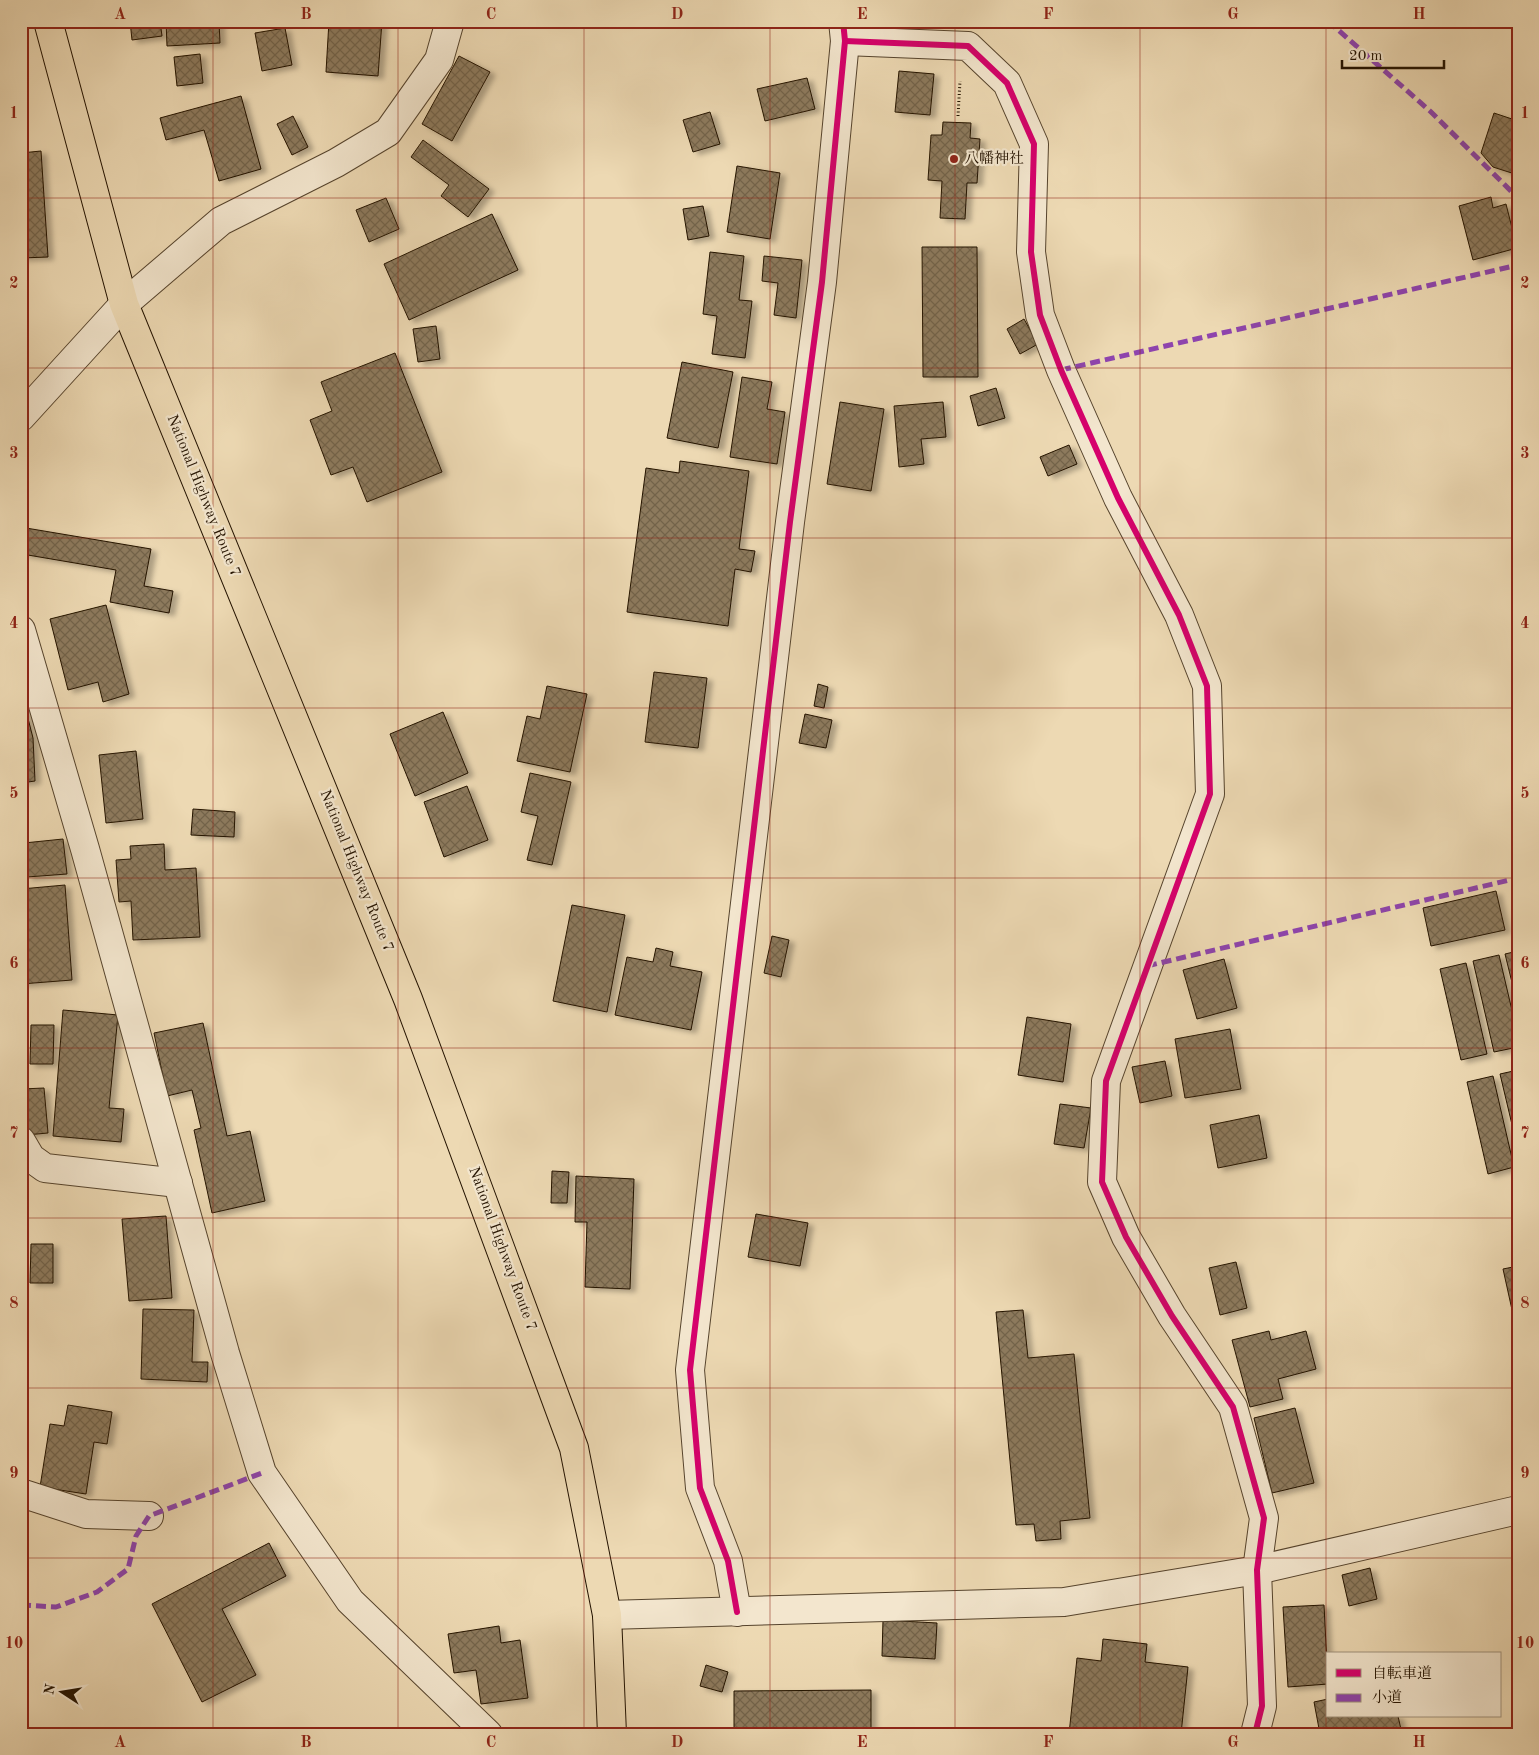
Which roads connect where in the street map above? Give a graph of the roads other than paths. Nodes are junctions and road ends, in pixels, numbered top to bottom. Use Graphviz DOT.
graph roads {
  1 [pos="48,21"];
  2 [pos="450,21"];
  3 [pos="844,31"];
  4 [pos="124,304"];
  5 [pos="21,417"];
  6 [pos="21,630"];
  7 [pos="21,1141"];
  8 [pos="178,1183"];
  9 [pos="21,1493"];
  10 [pos="1518,1510"];
  11 [pos="149,1516"];
  12 [pos="1257,1570"];
  13 [pos="738,1612"];
  14 [pos="607,1615"];
  15 [pos="488,1734"];
  16 [pos="612,1734"];
  17 [pos="1255,1734"];
  1 -- 4 [label="highway, National Highway Route 7"];
  2 -- 4 [label="street"];
  3 -- 12 [label="street"];
  3 -- 13 [label="street"];
  4 -- 5 [label="street"];
  4 -- 14 [label="highway, National Highway Route 7"];
  6 -- 8 [label="street"];
  7 -- 8 [label="street"];
  8 -- 15 [label="street"];
  9 -- 11 [label="street"];
  10 -- 12 [label="street"];
  12 -- 13 [label="street"];
  12 -- 17 [label="street"];
  13 -- 14 [label="street"];
  14 -- 16 [label="highway, National Highway Route 7"];
}
